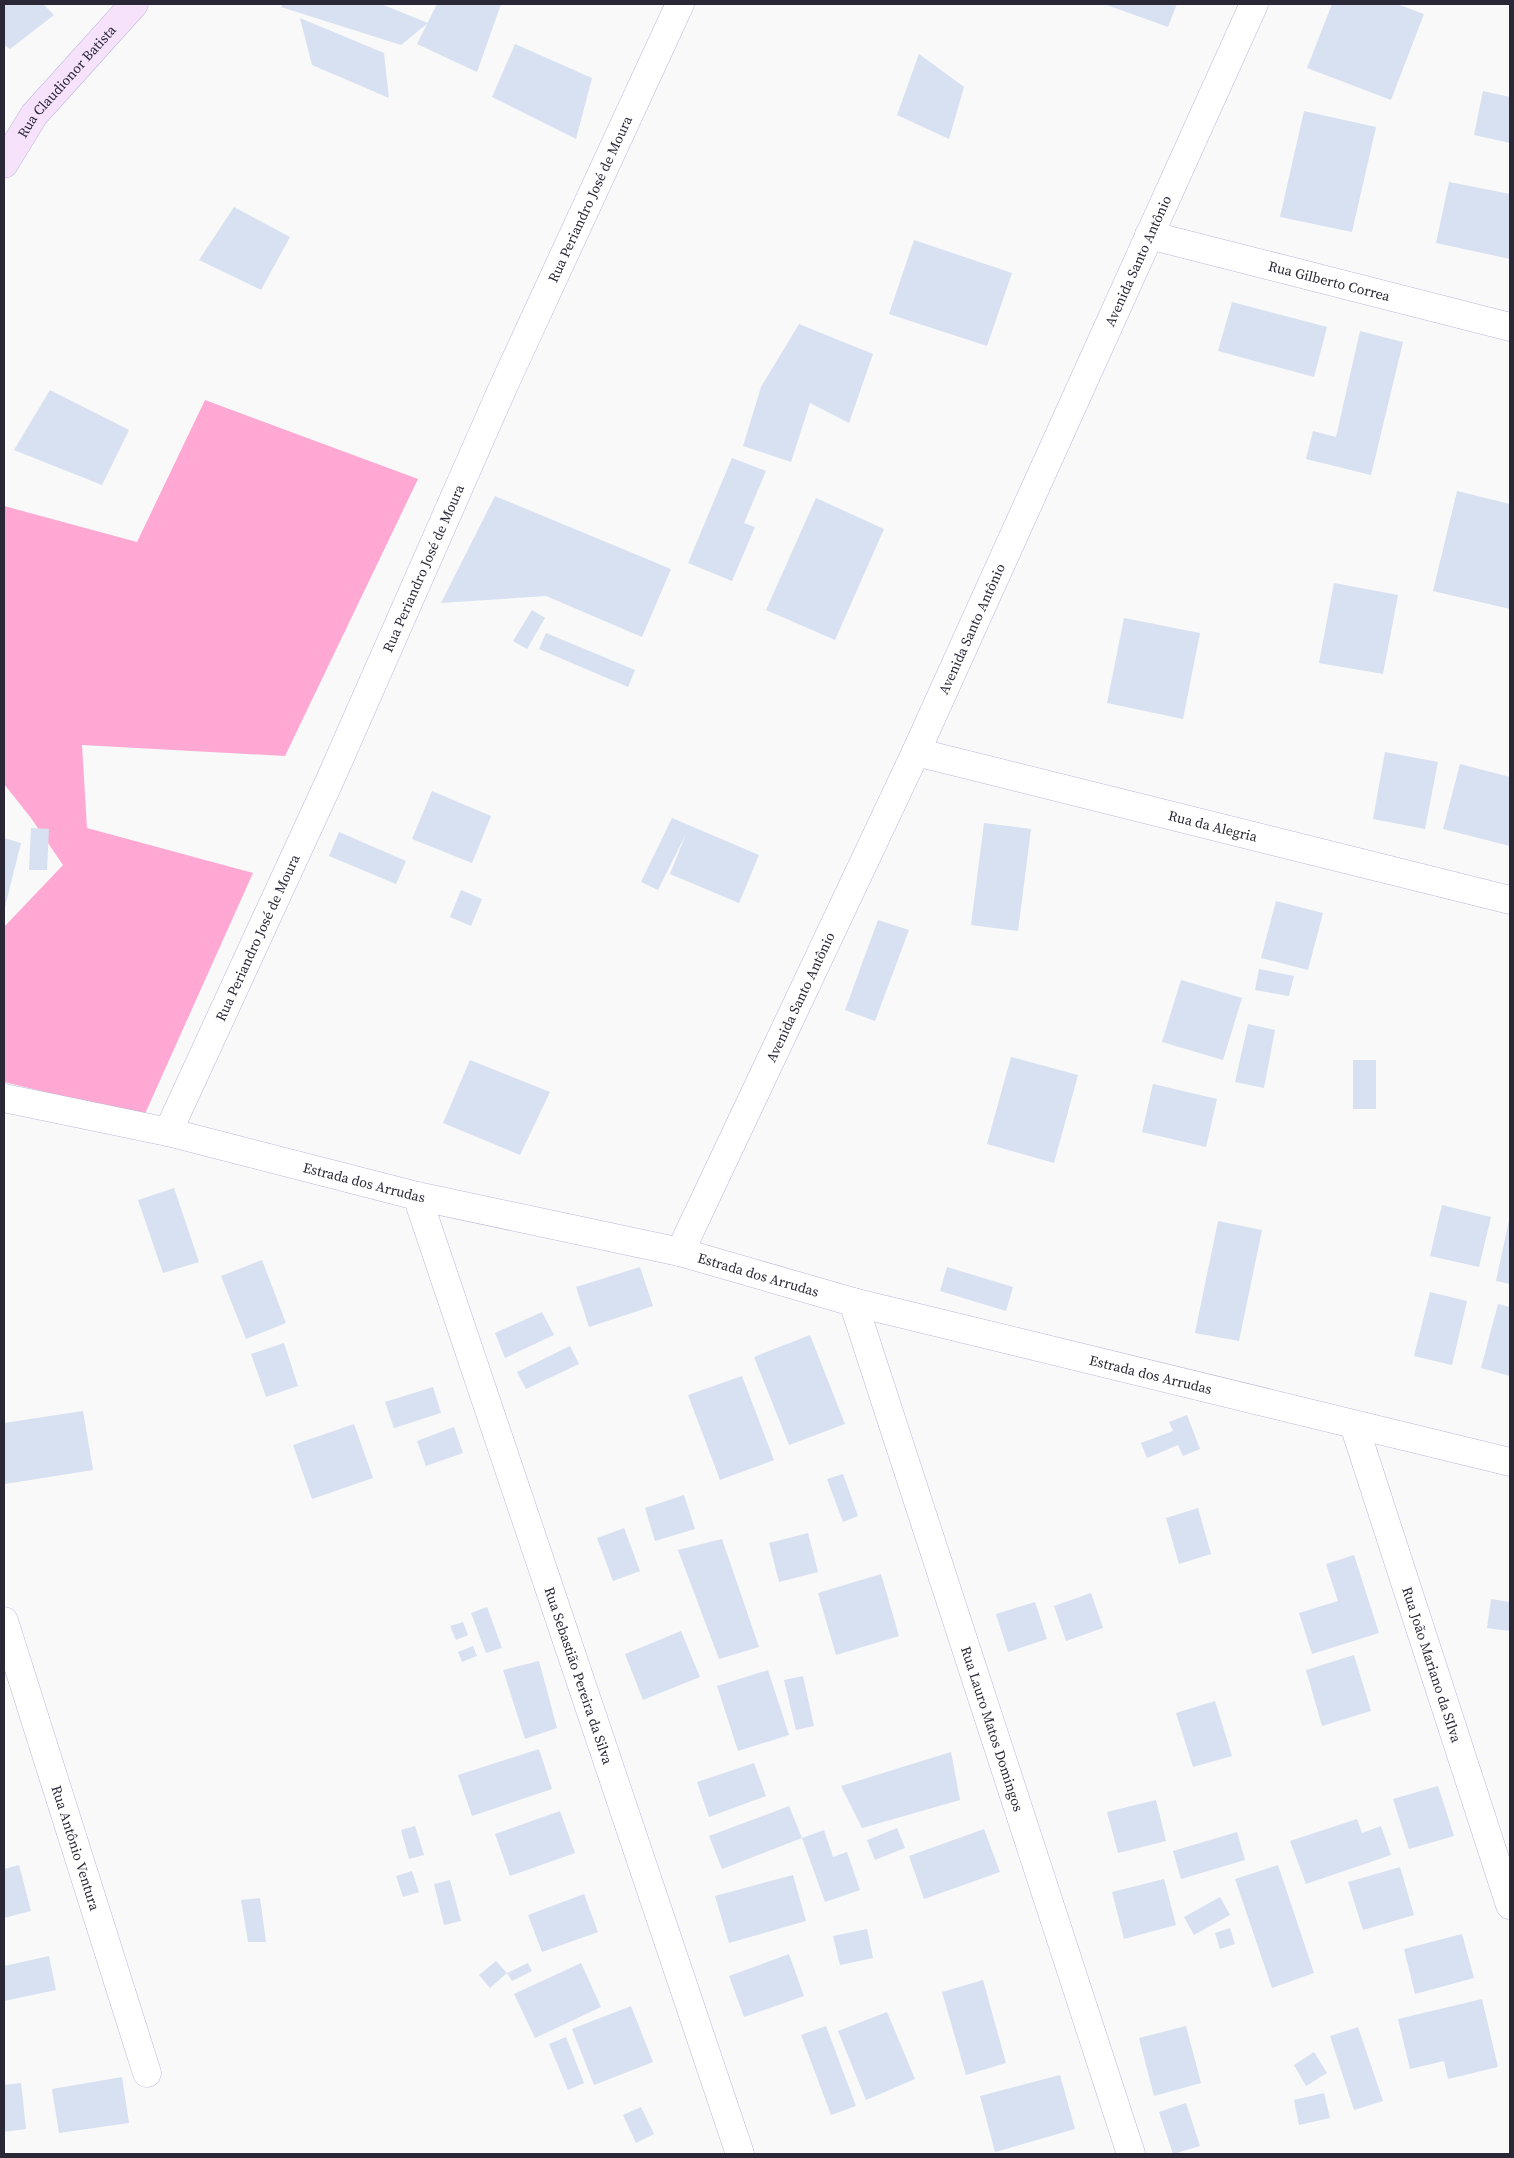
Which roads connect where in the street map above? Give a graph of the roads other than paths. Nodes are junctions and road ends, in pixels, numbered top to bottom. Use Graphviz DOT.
graph roads {
  1 [pos="134,4"];
  2 [pos="680,4"];
  3 [pos="1254,4"];
  4 [pos="4,164"];
  5 [pos="1149,235"];
  6 [pos="1510,327"];
  7 [pos="916,752"];
  8 [pos="1510,900"];
  9 [pos="4,1098"];
  10 [pos="168,1132"];
  11 [pos="417,1196"];
  12 [pos="680,1252"];
  13 [pos="853,1302"];
  14 [pos="1354,1424"];
  15 [pos="1510,1462"];
  16 [pos="4,1621"];
  17 [pos="1510,1905"];
  18 [pos="147,2073"];
  19 [pos="740,2154"];
  20 [pos="1131,2154"];
  1 -- 4 [label="main road, Rua Claudionor Batista"];
  2 -- 10 [label="street, Rua Periandro José de Moura"];
  3 -- 5 [label="street, Avenida Santo Antônio"];
  5 -- 6 [label="street, Rua Gilberto Correa"];
  5 -- 7 [label="street, Avenida Santo Antônio"];
  7 -- 8 [label="street, Rua da Alegria"];
  7 -- 12 [label="street, Avenida Santo Antônio"];
  9 -- 10 [label="street, Estrada dos Arrudas"];
  10 -- 11 [label="street, Estrada dos Arrudas"];
  11 -- 12 [label="street, Estrada dos Arrudas"];
  11 -- 19 [label="street, Rua Sebastião Pereira da Silva"];
  12 -- 13 [label="street, Estrada dos Arrudas"];
  13 -- 14 [label="street, Estrada dos Arrudas"];
  13 -- 20 [label="street, Rua Lauro Matos Domingos"];
  14 -- 15 [label="street, Estrada dos Arrudas"];
  14 -- 17 [label="street, Rua João Mariano da SIlva"];
  16 -- 18 [label="street, Rua Antônio Ventura"];
}
